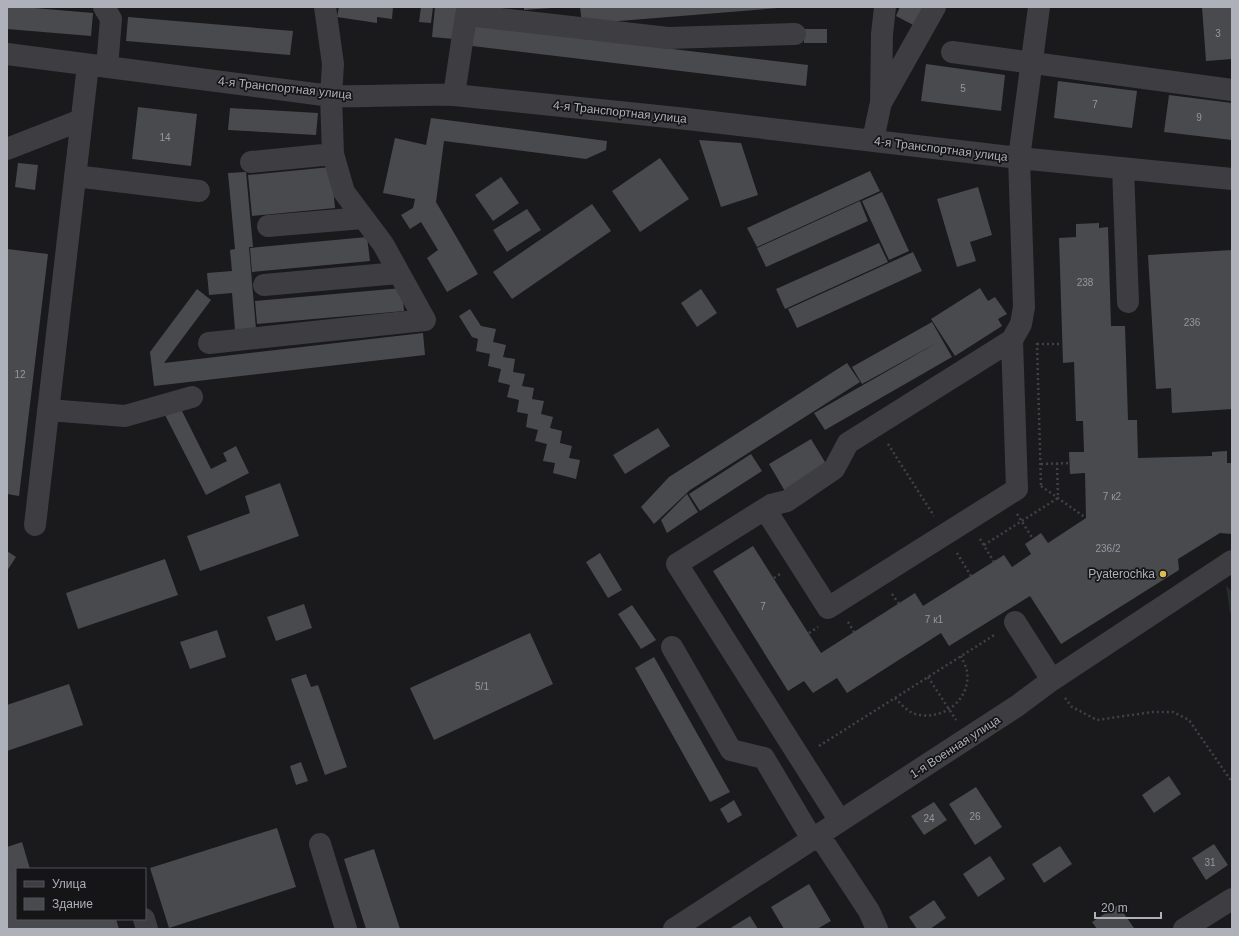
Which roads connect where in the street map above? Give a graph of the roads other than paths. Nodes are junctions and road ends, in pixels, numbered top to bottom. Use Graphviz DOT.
graph roads {
  1 [pos="104,7"];
  2 [pos="325,7"];
  3 [pos="885,7"];
  4 [pos="935,7"];
  5 [pos="1039,7"];
  6 [pos="501,13"];
  7 [pos="795,34"];
  8 [pos="952,52"];
  9 [pos="7,54"];
  10 [pos="1032,63"];
  11 [pos="97,66"];
  12 [pos="1232,90"];
  13 [pos="454,95"];
  14 [pos="331,96"];
  15 [pos="881,102"];
  16 [pos="81,120"];
  17 [pos="873,140"];
  18 [pos="7,149"];
  19 [pos="334,154"];
  20 [pos="1019,158"];
  21 [pos="251,162"];
  22 [pos="1123,168"];
  23 [pos="75,176"];
  24 [pos="1232,179"];
  25 [pos="199,191"];
  26 [pos="362,218"];
  27 [pos="268,226"];
  28 [pos="398,273"];
  29 [pos="264,285"];
  30 [pos="1128,302"];
  31 [pos="1012,340"];
  32 [pos="209,342"];
  33 [pos="192,397"];
  34 [pos="48,410"];
  35 [pos="765,509"];
  36 [pos="35,525"];
  37 [pos="1232,561"];
  38 [pos="1015,622"];
  39 [pos="672,647"];
  40 [pos="1052,680"];
  41 [pos="840,821"];
  42 [pos="816,837"];
  43 [pos="320,844"];
  44 [pos="1232,899"];
  45 [pos="346,929"];
  46 [pos="674,929"];
  47 [pos="877,929"];
  48 [pos="1184,929"];
  1 -- 11 [label="street"];
  2 -- 14 [label="street"];
  3 -- 15 [label="street"];
  4 -- 15 [label="street"];
  5 -- 10 [label="street"];
  6 -- 7 [label="street"];
  6 -- 13 [label="street"];
  8 -- 10 [label="street"];
  9 -- 11 [label="street, 4-я Транспортная улица"];
  10 -- 12 [label="street"];
  10 -- 20 [label="street"];
  11 -- 14 [label="street, 4-я Транспортная улица"];
  11 -- 16 [label="street"];
  13 -- 14 [label="street, 4-я Транспортная улица"];
  13 -- 17 [label="street, 4-я Транспортная улица"];
  14 -- 19 [label="street"];
  15 -- 17 [label="street"];
  16 -- 18 [label="street"];
  16 -- 23 [label="street"];
  17 -- 20 [label="street, 4-я Транспортная улица"];
  19 -- 21 [label="street"];
  19 -- 26 [label="street"];
  20 -- 22 [label="street, 4-я Транспортная улица"];
  20 -- 31 [label="street"];
  22 -- 24 [label="street, 4-я Транспортная улица"];
  22 -- 30 [label="street"];
  23 -- 25 [label="street"];
  23 -- 34 [label="street"];
  26 -- 27 [label="street"];
  26 -- 28 [label="street"];
  28 -- 29 [label="street"];
  28 -- 32 [label="street"];
  31 -- 35 [label="street"];
  31 -- 35 [label="street"];
  33 -- 34 [label="street"];
  34 -- 36 [label="street"];
  35 -- 41 [label="street"];
  37 -- 40 [label="street, 1-я Военная улица"];
  38 -- 40 [label="street"];
  39 -- 42 [label="street"];
  40 -- 41 [label="street, 1-я Военная улица"];
  41 -- 42 [label="street, 1-я Военная улица"];
  42 -- 46 [label="street, 1-я Военная улица"];
  42 -- 47 [label="street"];
  43 -- 45 [label="street"];
  44 -- 48 [label="street"];
}
